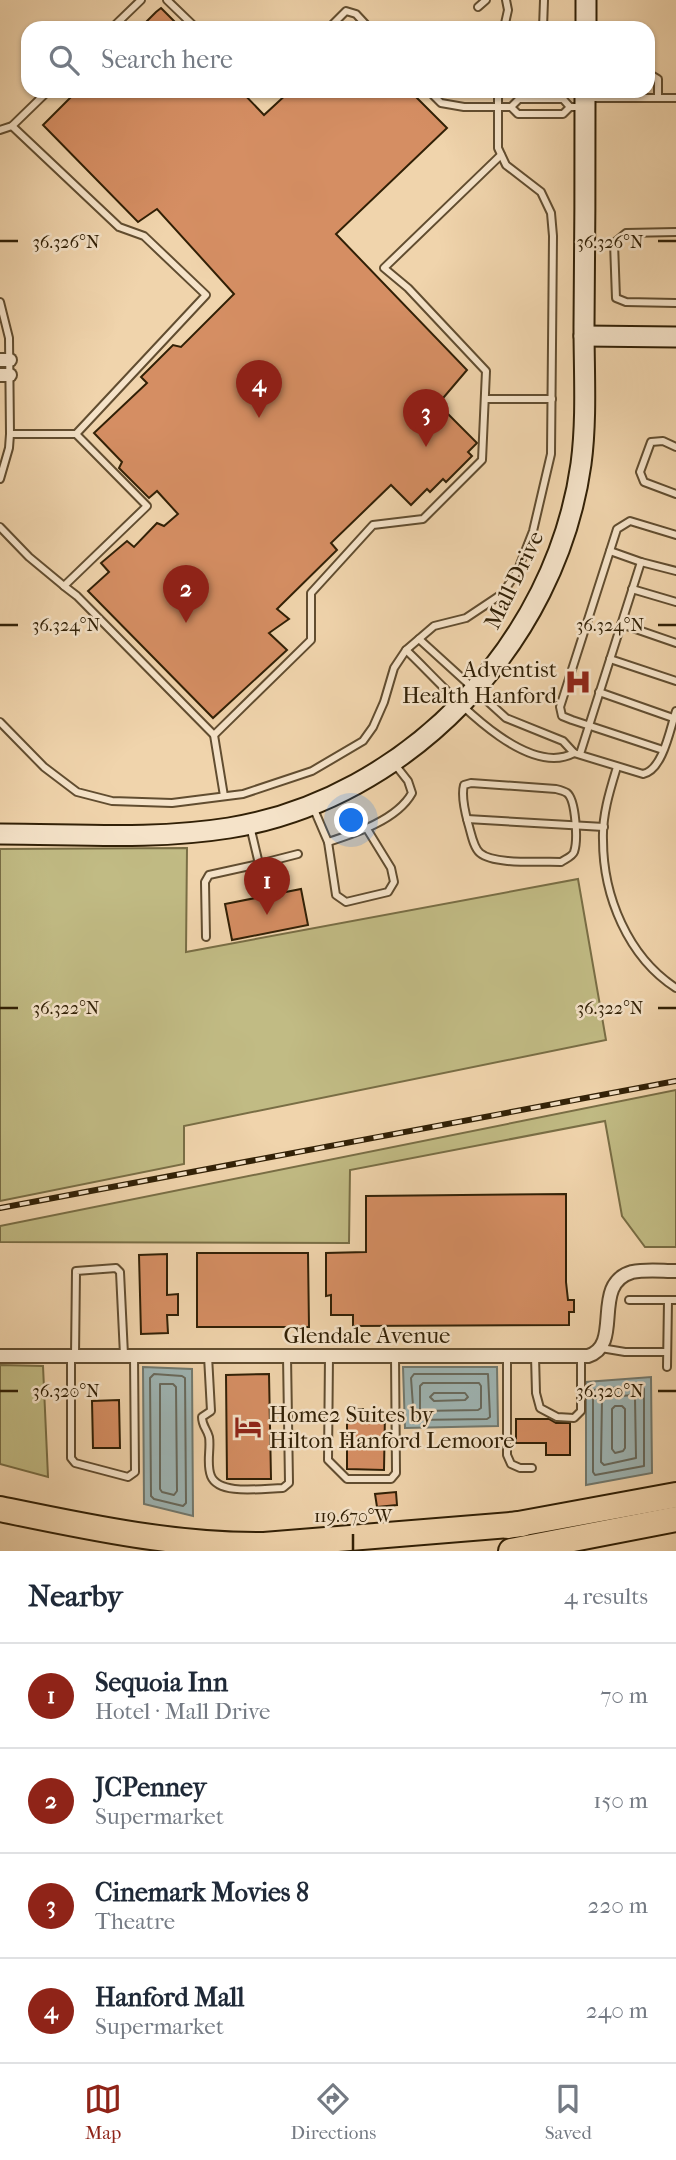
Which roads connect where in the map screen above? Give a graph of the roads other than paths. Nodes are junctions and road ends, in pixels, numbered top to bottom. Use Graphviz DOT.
graph roads {
  1 [pos="141,0"];
  2 [pos="167,0"];
  3 [pos="486,0"];
  4 [pos="506,0"];
  5 [pos="544,0"];
  6 [pos="586,0"];
  7 [pos="478,7"];
  8 [pos="119,21"];
  9 [pos="189,21"];
  10 [pos="336,21"];
  11 [pos="362,21"];
  12 [pos="505,21"];
  13 [pos="543,21"];
  14 [pos="586,21"];
  15 [pos="655,77"];
  16 [pos="41,98"];
  17 [pos="436,98"];
  18 [pos="498,98"];
  19 [pos="602,98"];
  20 [pos="655,98"];
  21 [pos="658,98"];
  22 [pos="676,98"];
  23 [pos="581,101"];
  24 [pos="510,107"];
  25 [pos="498,108"];
  26 [pos="12,126"];
  27 [pos="0,130"];
  28 [pos="501,155"];
  29 [pos="676,232"];
  30 [pos="614,243"];
  31 [pos="585,246"];
  32 [pos="0,302"];
  33 [pos="676,303"];
  34 [pos="2,318"];
  35 [pos="584,336"];
  36 [pos="676,337"];
  37 [pos="5,360"];
  38 [pos="5,375"];
  39 [pos="552,398"];
  40 [pos="485,399"];
  41 [pos="10,434"];
  42 [pos="76,434"];
  43 [pos="676,447"];
  44 [pos="0,479"];
  45 [pos="676,494"];
  46 [pos="0,527"];
  47 [pos="676,536"];
  48 [pos="610,551"];
  49 [pos="641,562"];
  50 [pos="676,571"];
  51 [pos="64,586"];
  52 [pos="632,589"];
  53 [pos="676,602"];
  54 [pos="621,624"];
  55 [pos="419,639"];
  56 [pos="676,643"];
  57 [pos="406,650"];
  58 [pos="610,659"];
  59 [pos="676,681"];
  60 [pos="474,688"];
  61 [pos="599,692"];
  62 [pos="459,704"];
  63 [pos="676,711"];
  64 [pos="673,719"];
  65 [pos="0,722"];
  66 [pos="589,726"];
  67 [pos="214,735"];
  68 [pos="663,750"];
  69 [pos="577,754"];
  70 [pos="393,762"];
  71 [pos="618,767"];
  72 [pos="224,796"];
  73 [pos="312,805"];
  74 [pos="467,819"];
  75 [pos="250,824"];
  76 [pos="576,826"];
  77 [pos="604,827"];
  78 [pos="367,829"];
  79 [pos="0,834"];
  80 [pos="328,842"];
  81 [pos="298,854"];
  82 [pos="259,864"];
  83 [pos="206,937"];
  84 [pos="676,988"];
  85 [pos="676,1271"];
  86 [pos="629,1300"];
  87 [pos="672,1300"];
  88 [pos="601,1348"];
  89 [pos="667,1352"];
  90 [pos="0,1356"];
  91 [pos="73,1356"];
  92 [pos="129,1356"];
  93 [pos="208,1356"];
  94 [pos="287,1356"];
  95 [pos="329,1356"];
  96 [pos="395,1356"];
  97 [pos="506,1356"];
  98 [pos="535,1356"];
  99 [pos="581,1356"];
  100 [pos="667,1367"];
  101 [pos="532,1468"];
  102 [pos="676,1495"];
  103 [pos="0,1509"];
  104 [pos="676,1519"];
  105 [pos="522,1524"];
  106 [pos="380,1551"];
  107 [pos="511,1551"];
  1 -- 8 [label="lane"];
  2 -- 9 [label="lane"];
  3 -- 7 [label="lane"];
  4 -- 12 [label="lane"];
  5 -- 13 [label="lane"];
  6 -- 14 [label="street"];
  10 -- 11 [label="lane"];
  15 -- 21 [label="lane"];
  16 -- 26 [label="lane"];
  17 -- 25 [label="lane"];
  18 -- 25 [label="lane"];
  19 -- 23 [label="lane"];
  20 -- 21 [label="lane"];
  21 -- 22 [label="lane"];
  23 -- 24 [label="lane"];
  23 -- 24 [label="lane"];
  23 -- 31 [label="street, Mall Drive"];
  24 -- 25 [label="lane"];
  25 -- 28 [label="lane"];
  26 -- 27 [label="lane"];
  26 -- 42 [label="lane"];
  28 -- 39 [label="lane"];
  28 -- 40 [label="lane"];
  29 -- 30 [label="lane"];
  30 -- 31 [label="lane"];
  30 -- 33 [label="lane"];
  31 -- 35 [label="street, Mall Drive"];
  32 -- 34 [label="lane"];
  34 -- 37 [label="lane"];
  35 -- 36 [label="street"];
  35 -- 60 [label="street, Mall Drive"];
  37 -- 38 [label="lane"];
  38 -- 41 [label="lane"];
  39 -- 40 [label="lane"];
  39 -- 55 [label="lane"];
  40 -- 67 [label="lane"];
  41 -- 42 [label="lane"];
  41 -- 44 [label="lane"];
  42 -- 51 [label="lane"];
  43 -- 45 [label="lane"];
  46 -- 51 [label="lane"];
  47 -- 48 [label="lane"];
  48 -- 49 [label="lane"];
  48 -- 66 [label="lane"];
  49 -- 50 [label="lane"];
  49 -- 52 [label="lane"];
  51 -- 67 [label="lane"];
  52 -- 53 [label="lane"];
  52 -- 54 [label="lane"];
  54 -- 56 [label="lane"];
  54 -- 58 [label="lane"];
  55 -- 57 [label="lane"];
  55 -- 60 [label="lane"];
  57 -- 62 [label="lane"];
  57 -- 72 [label="lane"];
  58 -- 59 [label="lane"];
  58 -- 61 [label="lane"];
  60 -- 62 [label="street, Mall Drive"];
  60 -- 69 [label="lane"];
  61 -- 64 [label="lane"];
  61 -- 66 [label="lane"];
  62 -- 69 [label="lane"];
  62 -- 70 [label="street, Mall Drive"];
  63 -- 64 [label="lane"];
  64 -- 68 [label="lane"];
  65 -- 72 [label="lane"];
  66 -- 68 [label="lane"];
  66 -- 69 [label="lane"];
  67 -- 72 [label="lane"];
  68 -- 71 [label="lane"];
  69 -- 71 [label="lane"];
  70 -- 73 [label="street, Mall Drive"];
  70 -- 78 [label="lane"];
  71 -- 77 [label="lane"];
  73 -- 75 [label="street, Mall Drive"];
  73 -- 80 [label="lane"];
  74 -- 76 [label="lane"];
  74 -- 76 [label="lane"];
  74 -- 76 [label="lane"];
  75 -- 79 [label="street, Mall Drive"];
  75 -- 82 [label="lane"];
  76 -- 77 [label="lane"];
  77 -- 84 [label="lane"];
  78 -- 80 [label="lane"];
  78 -- 80 [label="lane"];
  81 -- 82 [label="lane"];
  82 -- 83 [label="lane"];
  85 -- 88 [label="street"];
  86 -- 87 [label="lane"];
  87 -- 89 [label="lane"];
  88 -- 89 [label="lane"];
  88 -- 99 [label="street, Glendale Avenue"];
  89 -- 100 [label="lane"];
  90 -- 91 [label="street, Glendale Avenue"];
  91 -- 92 [label="street, Glendale Avenue"];
  91 -- 92 [label="lane"];
  91 -- 92 [label="lane"];
  92 -- 93 [label="street, Glendale Avenue"];
  93 -- 94 [label="street, Glendale Avenue"];
  93 -- 94 [label="lane"];
  94 -- 95 [label="street, Glendale Avenue"];
  95 -- 96 [label="street, Glendale Avenue"];
  95 -- 96 [label="lane"];
  96 -- 97 [label="street, Glendale Avenue"];
  97 -- 98 [label="street, Glendale Avenue"];
  97 -- 101 [label="lane"];
  98 -- 99 [label="street, Glendale Avenue"];
  98 -- 99 [label="lane"];
  102 -- 105 [label="highway"];
  103 -- 105 [label="highway"];
  104 -- 107 [label="highway"];
  105 -- 106 [label="highway"];
}
